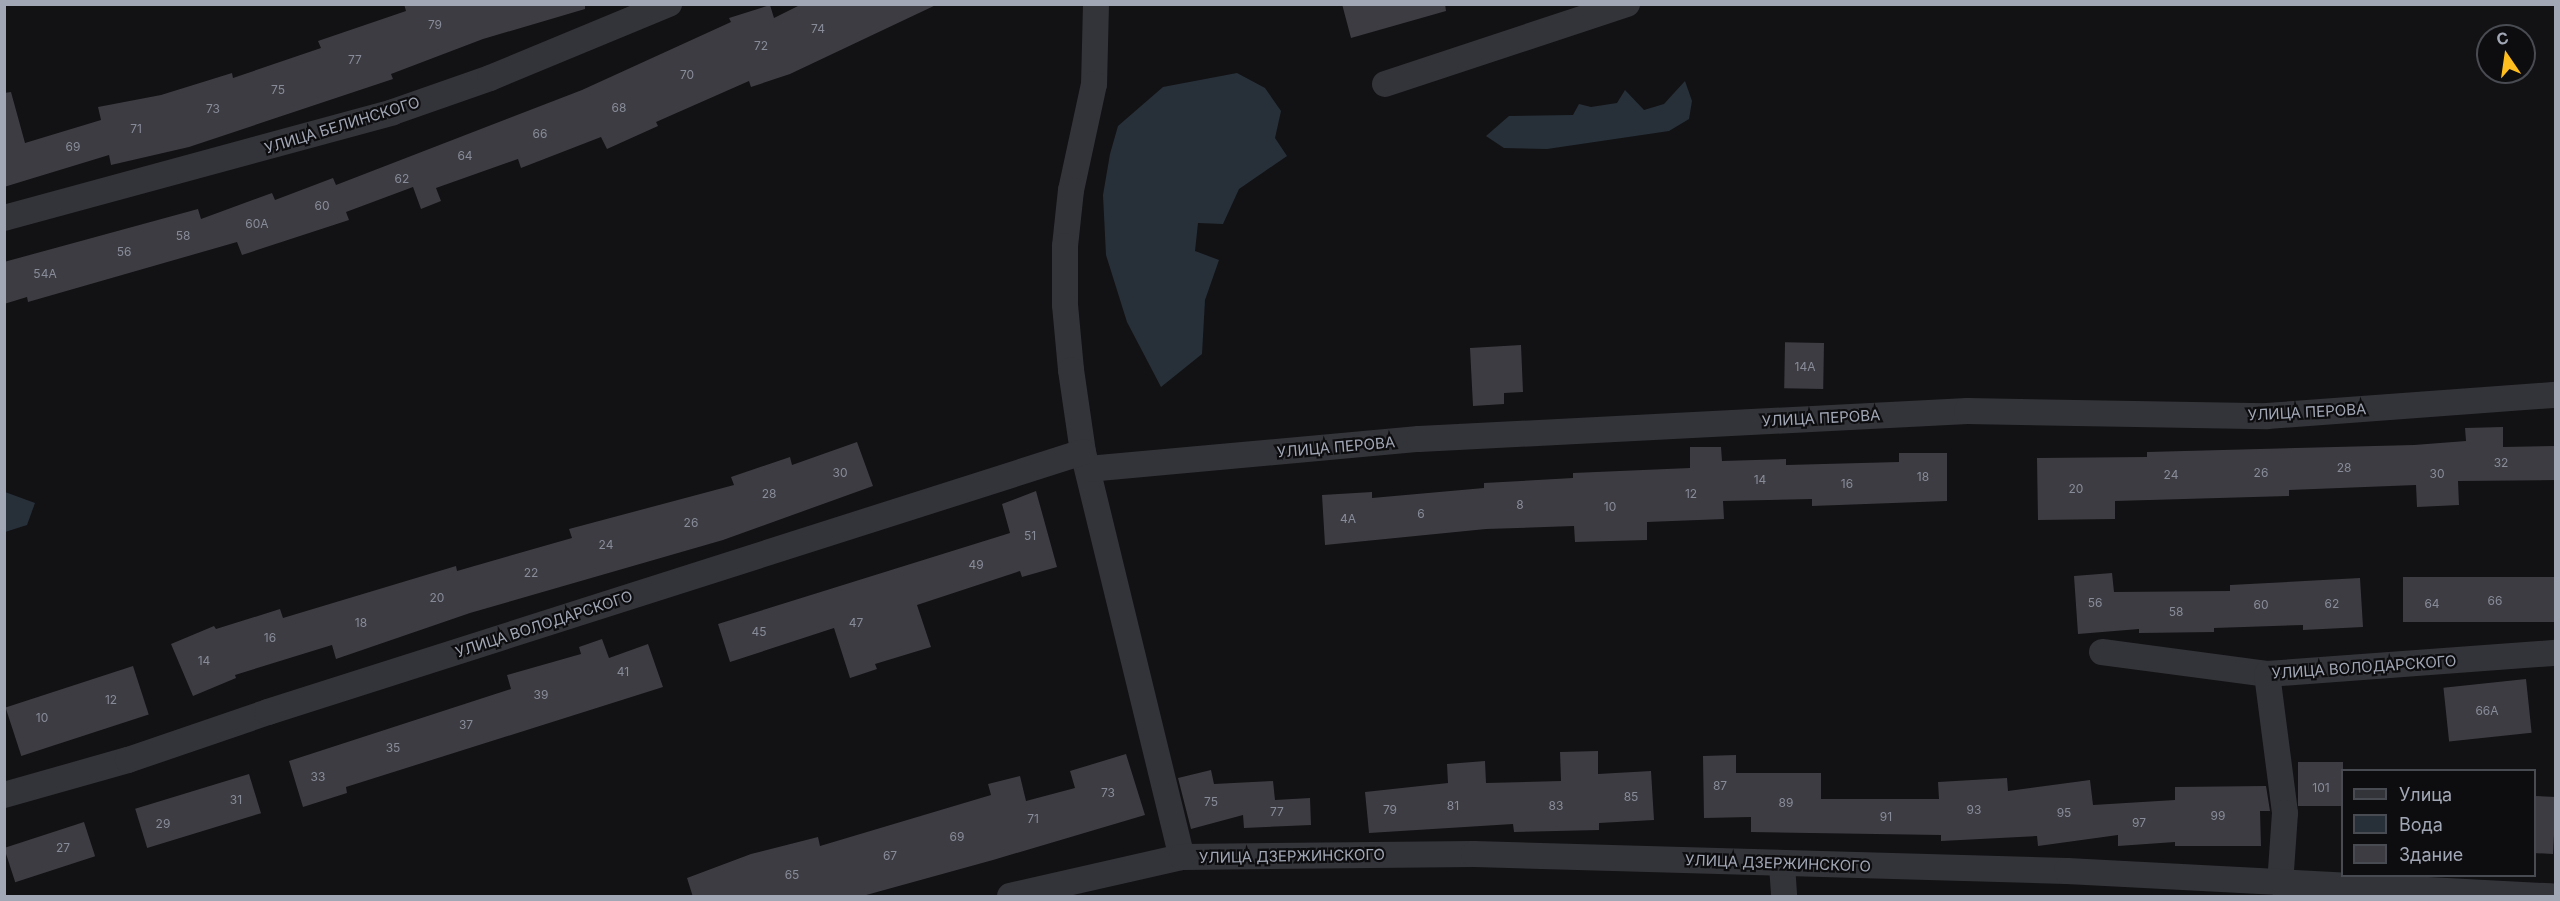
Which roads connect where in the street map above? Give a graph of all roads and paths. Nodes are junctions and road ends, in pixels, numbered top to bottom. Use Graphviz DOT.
graph roads {
  1 [pos="669,4"];
  2 [pos="1096,4"];
  3 [pos="1628,4"];
  4 [pos="1384,84"];
  5 [pos="4,218"];
  6 [pos="2556,396"];
  7 [pos="1085,460"];
  8 [pos="2102,652"];
  9 [pos="2556,653"];
  10 [pos="2267,674"];
  11 [pos="4,795"];
  12 [pos="1182,857"];
  13 [pos="1782,865"];
  14 [pos="2280,884"];
  15 [pos="1010,897"];
  16 [pos="1784,897"];
  17 [pos="2550,897"];
  1 -- 5 [label="street, УЛИЦА БЕЛИНСКОГО"];
  2 -- 7 [label="street"];
  3 -- 4 [label="street"];
  6 -- 7 [label="street, УЛИЦА ПЕРОВА"];
  7 -- 11 [label="street, УЛИЦА ВОЛОДАРСКОГО"];
  7 -- 12 [label="street"];
  8 -- 10 [label="street, УЛИЦА ВОЛОДАРСКОГО"];
  9 -- 10 [label="street, УЛИЦА ВОЛОДАРСКОГО"];
  10 -- 14 [label="street"];
  12 -- 13 [label="street, УЛИЦА ДЗЕРЖИНСКОГО"];
  12 -- 15 [label="street, УЛИЦА ДЗЕРЖИНСКОГО"];
  13 -- 14 [label="street, УЛИЦА ДЗЕРЖИНСКОГО"];
  13 -- 16 [label="street"];
  14 -- 17 [label="street, УЛИЦА ДЗЕРЖИНСКОГО"];
}
